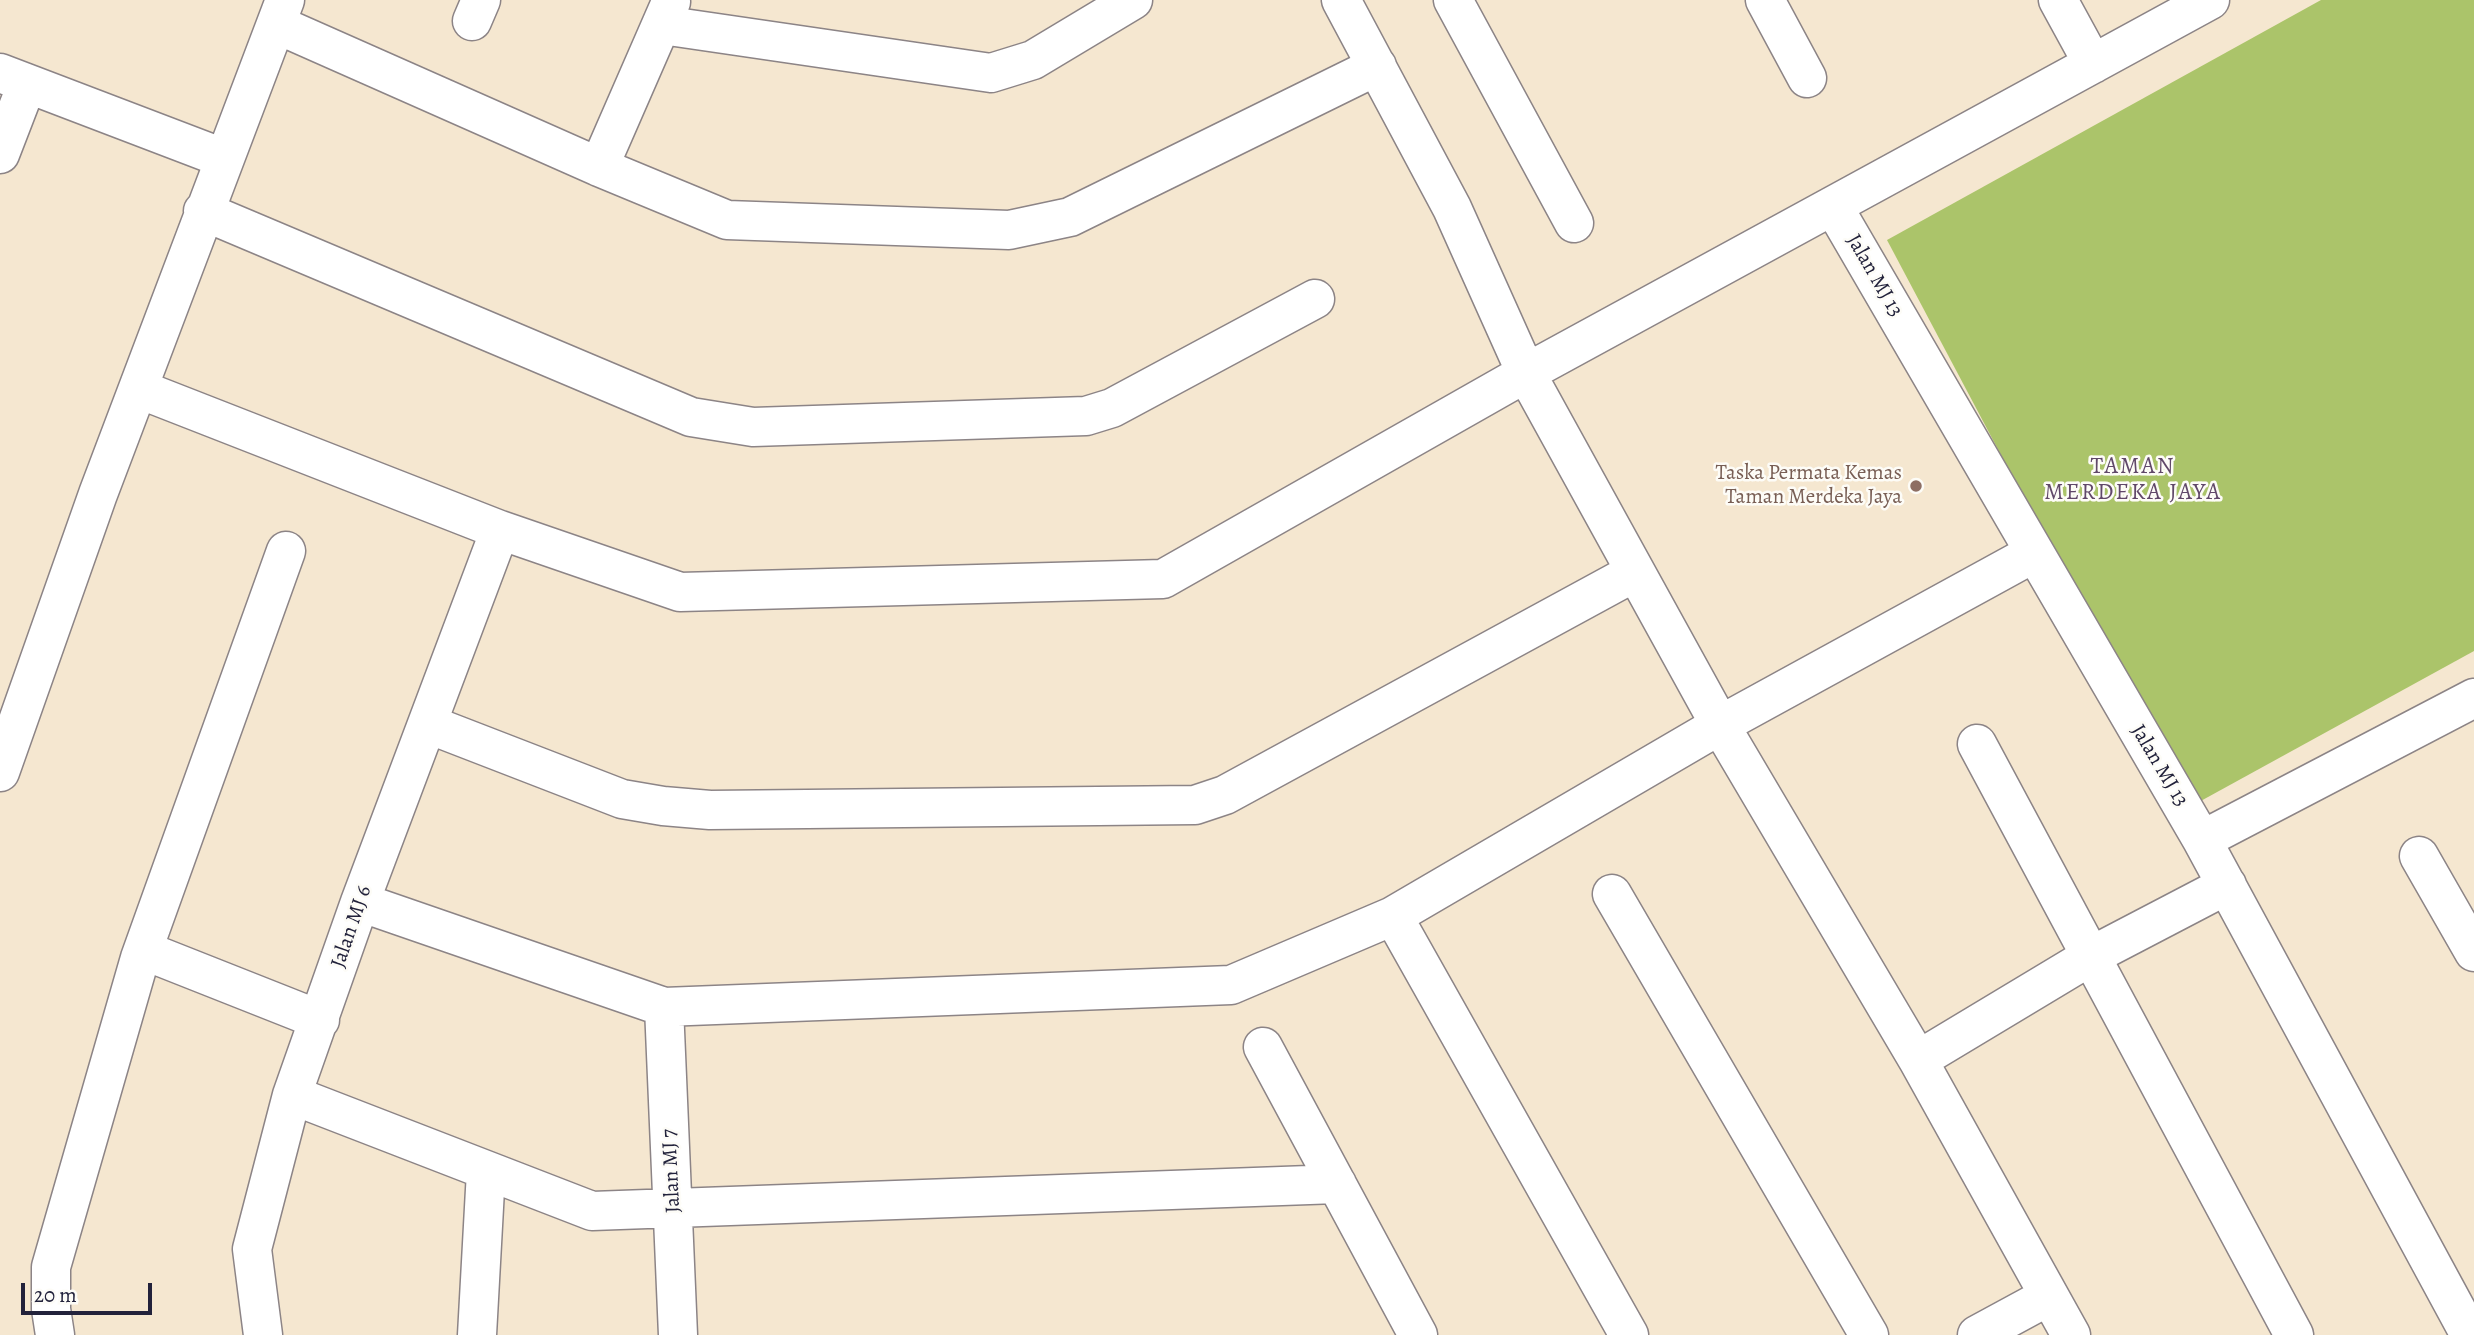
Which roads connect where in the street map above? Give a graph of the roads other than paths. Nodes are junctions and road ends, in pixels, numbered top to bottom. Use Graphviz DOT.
graph roads {
  1 [pos="1133,0"];
  2 [pos="1340,0"];
  3 [pos="1453,0"];
  4 [pos="1765,0"];
  5 [pos="2058,0"];
  6 [pos="2210,0"];
  7 [pos="281,12"];
  8 [pos="667,12"];
  9 [pos="2093,64"];
  10 [pos="1377,66"];
  11 [pos="14,78"];
  12 [pos="1807,78"];
  13 [pos="0,155"];
  14 [pos="223,158"];
  15 [pos="600,167"];
  16 [pos="1833,206"];
  17 [pos="203,211"];
  18 [pos="1574,223"];
  19 [pos="1315,299"];
  20 [pos="1526,373"];
  21 [pos="139,389"];
  22 [pos="500,530"];
  23 [pos="286,551"];
  24 [pos="2034,553"];
  25 [pos="1635,572"];
  26 [pos="2474,698"];
  27 [pos="428,724"];
  28 [pos="1720,726"];
  29 [pos="1977,744"];
  30 [pos="0,772"];
  31 [pos="2203,840"];
  32 [pos="2419,856"];
  33 [pos="2227,885"];
  34 [pos="1612,894"];
  35 [pos="360,902"];
  36 [pos="2463,904"];
  37 [pos="1394,916"];
  38 [pos="143,950"];
  39 [pos="2474,952"];
  40 [pos="2091,956"];
  41 [pos="664,1007"];
  42 [pos="320,1020"];
  43 [pos="1263,1047"];
  44 [pos="1918,1060"];
  45 [pos="292,1095"];
  46 [pos="486,1171"];
  47 [pos="1337,1184"];
  48 [pos="674,1209"];
  49 [pos="2049,1296"];
  50 [pos="55,1335"];
  51 [pos="263,1335"];
  52 [pos="477,1335"];
  53 [pos="678,1335"];
  54 [pos="1418,1335"];
  55 [pos="1629,1335"];
  56 [pos="1869,1335"];
  57 [pos="1977,1335"];
  58 [pos="2071,1335"];
  59 [pos="2294,1335"];
  60 [pos="2470,1335"];
  1 -- 8 [label="street"];
  2 -- 10 [label="street"];
  3 -- 18 [label="street"];
  4 -- 12 [label="street"];
  5 -- 9 [label="street"];
  6 -- 9 [label="street"];
  7 -- 14 [label="street"];
  7 -- 15 [label="street"];
  8 -- 15 [label="street"];
  9 -- 16 [label="street"];
  10 -- 15 [label="street"];
  10 -- 20 [label="street"];
  11 -- 13 [label="street"];
  11 -- 14 [label="street"];
  14 -- 17 [label="street"];
  16 -- 20 [label="street"];
  16 -- 24 [label="street, Jalan MJ 13"];
  17 -- 19 [label="street"];
  17 -- 21 [label="street"];
  20 -- 22 [label="street"];
  20 -- 25 [label="street"];
  21 -- 22 [label="street"];
  21 -- 30 [label="street"];
  22 -- 27 [label="street, Jalan MJ 6"];
  23 -- 38 [label="street"];
  24 -- 28 [label="street"];
  24 -- 31 [label="street, Jalan MJ 13"];
  25 -- 27 [label="street"];
  25 -- 28 [label="street"];
  26 -- 31 [label="street"];
  27 -- 35 [label="street, Jalan MJ 6"];
  28 -- 37 [label="street"];
  28 -- 44 [label="street"];
  29 -- 40 [label="street"];
  31 -- 33 [label="street, Jalan MJ 13"];
  32 -- 36 [label="street"];
  33 -- 40 [label="street"];
  33 -- 60 [label="street, Jalan MJ 13"];
  34 -- 56 [label="street"];
  35 -- 41 [label="street"];
  35 -- 42 [label="street, Jalan MJ 6"];
  36 -- 39 [label="street"];
  37 -- 41 [label="street"];
  37 -- 55 [label="street"];
  38 -- 42 [label="street"];
  38 -- 50 [label="street"];
  40 -- 44 [label="street"];
  40 -- 59 [label="street"];
  41 -- 48 [label="street, Jalan MJ 7"];
  42 -- 45 [label="street, Jalan MJ 6"];
  43 -- 47 [label="street"];
  44 -- 49 [label="street"];
  45 -- 46 [label="street"];
  45 -- 51 [label="street, Jalan MJ 6"];
  46 -- 48 [label="street"];
  46 -- 52 [label="street"];
  47 -- 48 [label="street"];
  47 -- 54 [label="street"];
  48 -- 53 [label="street, Jalan MJ 7"];
  49 -- 57 [label="street"];
  49 -- 58 [label="street"];
}
